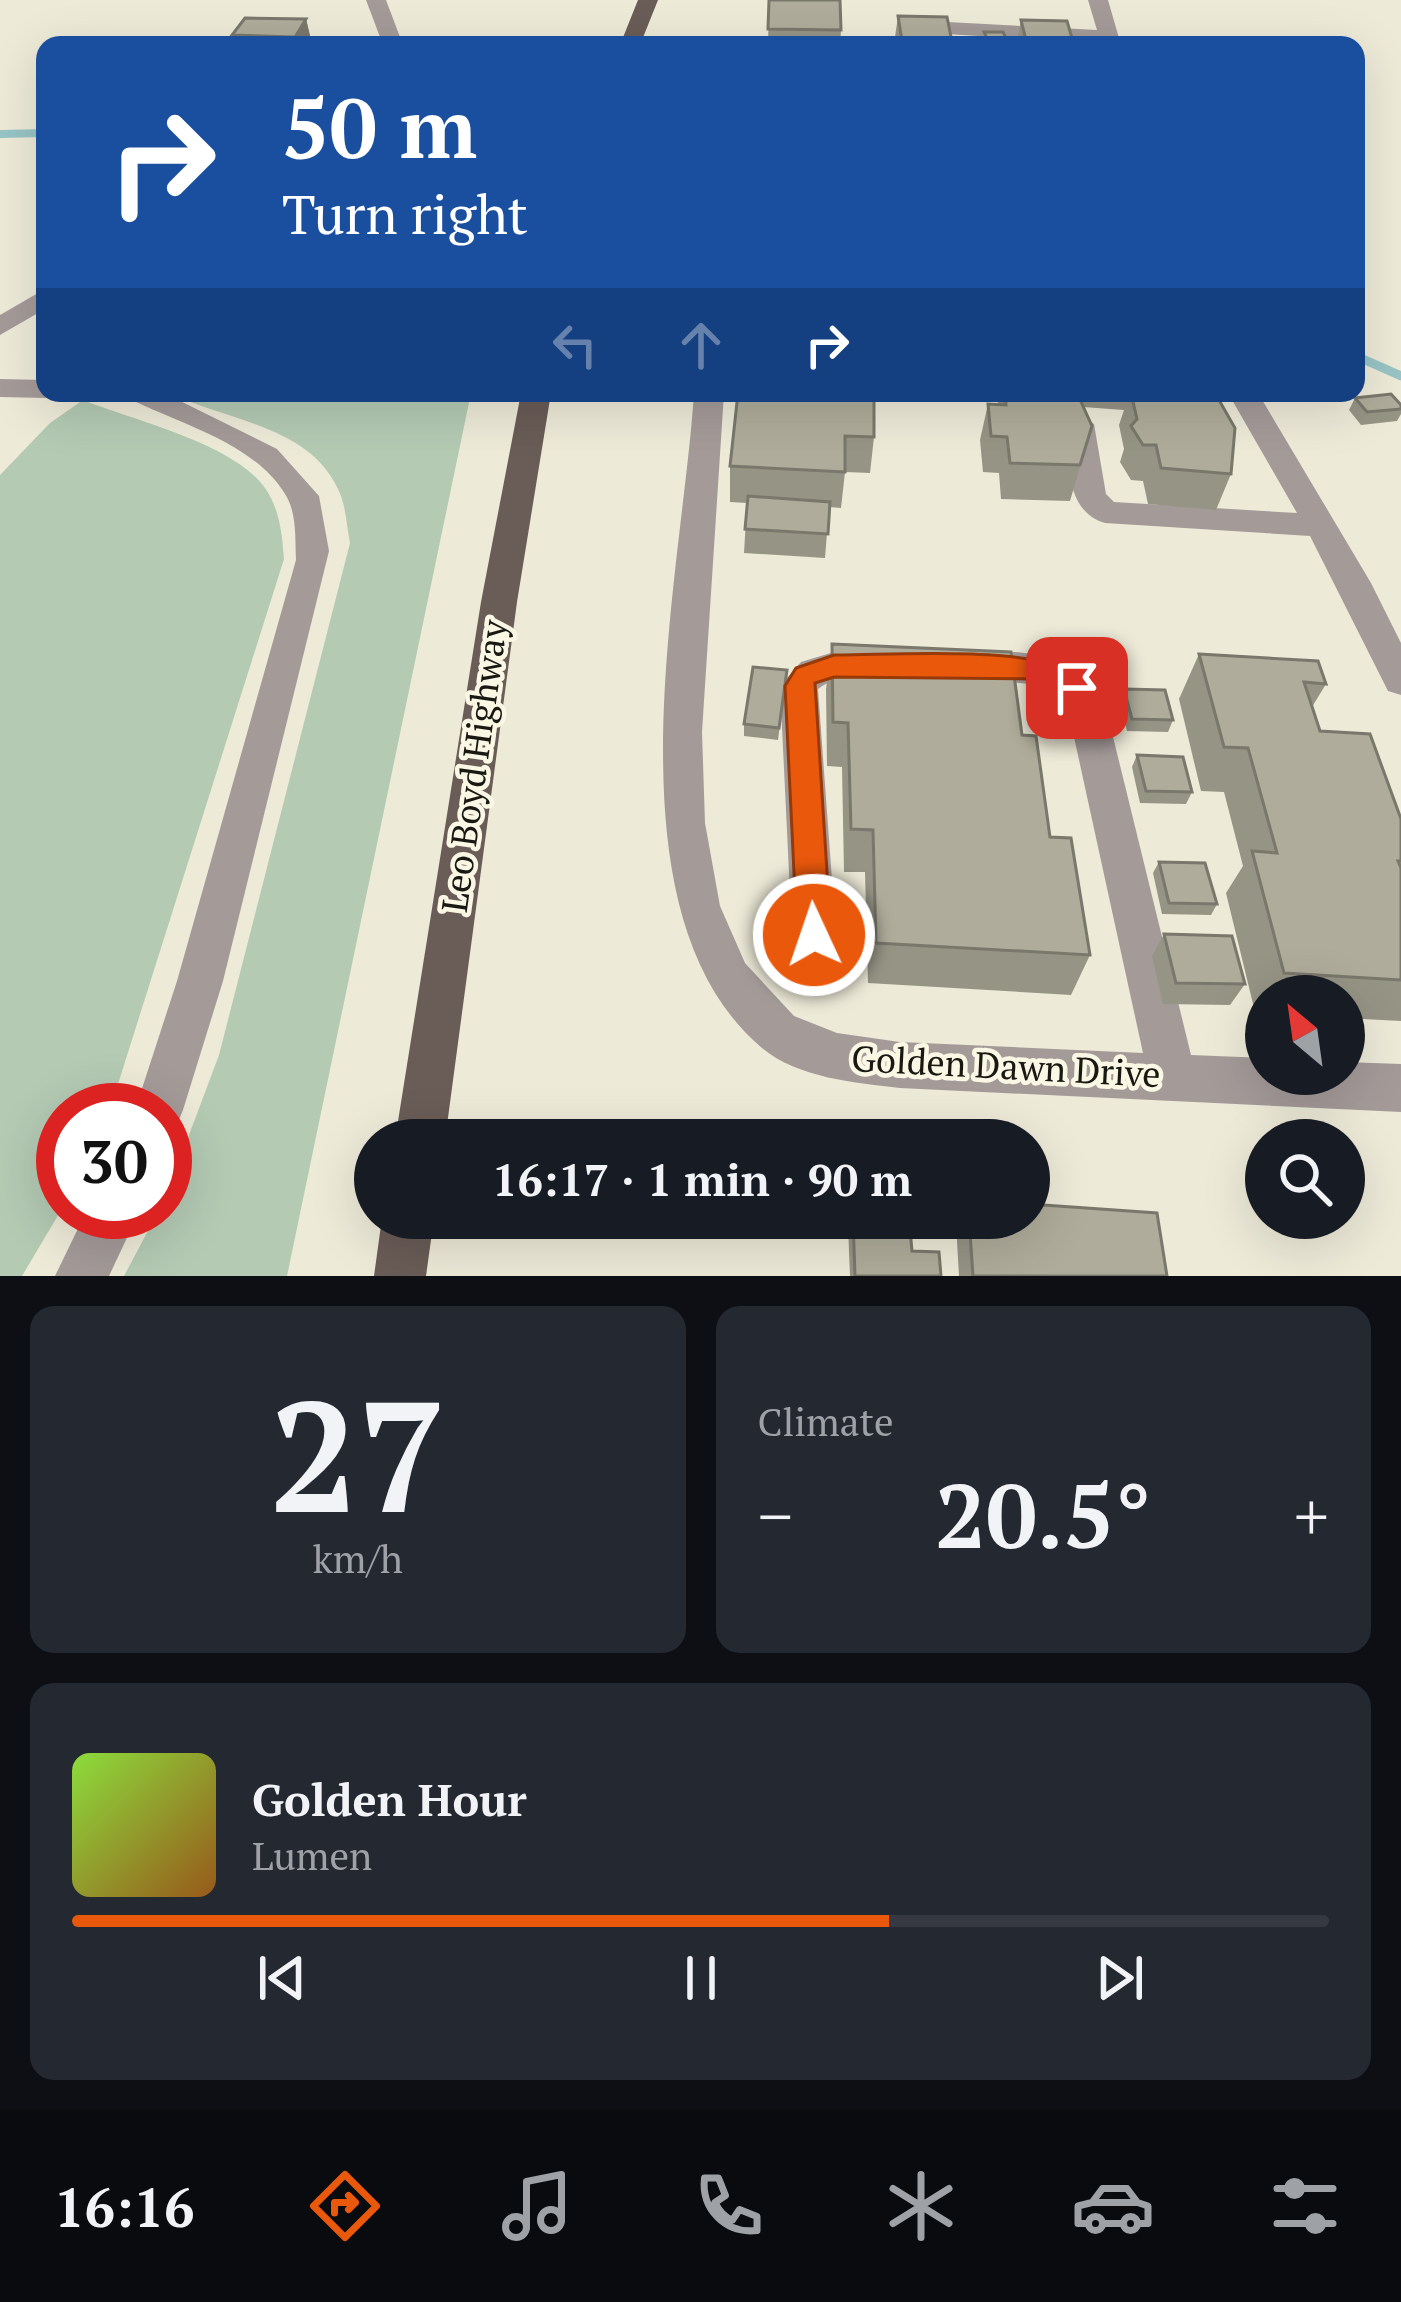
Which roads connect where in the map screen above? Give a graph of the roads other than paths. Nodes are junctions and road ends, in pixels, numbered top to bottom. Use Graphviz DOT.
graph roads {
  1 [pos="376,0"];
  2 [pos="648,0"];
  3 [pos="1098,0"];
  4 [pos="947,28"];
  5 [pos="390,36"];
  6 [pos="634,36"];
  7 [pos="1047,36"];
  8 [pos="1109,36"];
  9 [pos="36,303"];
  10 [pos="0,327"];
  11 [pos="0,388"];
  12 [pos="36,389"];
  13 [pos="157,402"];
  14 [pos="534,402"];
  15 [pos="708,402"];
  16 [pos="1248,402"];
  17 [pos="1079,424"];
  18 [pos="1322,526"];
  19 [pos="1401,681"];
  20 [pos="814,935"];
  21 [pos="1172,1075"];
  22 [pos="168,1083"];
  23 [pos="1401,1088"];
  24 [pos="422,1119"];
  25 [pos="100,1239"];
  26 [pos="405,1239"];
  27 [pos="82,1276"];
  28 [pos="400,1276"];
  1 -- 5 [label="street"];
  2 -- 6 [label="main road"];
  3 -- 8 [label="street"];
  4 -- 7 [label="street"];
  9 -- 10 [label="street"];
  11 -- 12 [label="street"];
  13 -- 22 [label="street"];
  14 -- 24 [label="main road, Leo Boyd Highway"];
  15 -- 21 [label="street, Golden Dawn Drive"];
  16 -- 18 [label="street"];
  17 -- 18 [label="street"];
  18 -- 19 [label="street"];
  20 -- 21 [label="street"];
  21 -- 23 [label="street, Golden Dawn Drive"];
  25 -- 27 [label="street"];
  26 -- 28 [label="main road"];
}
